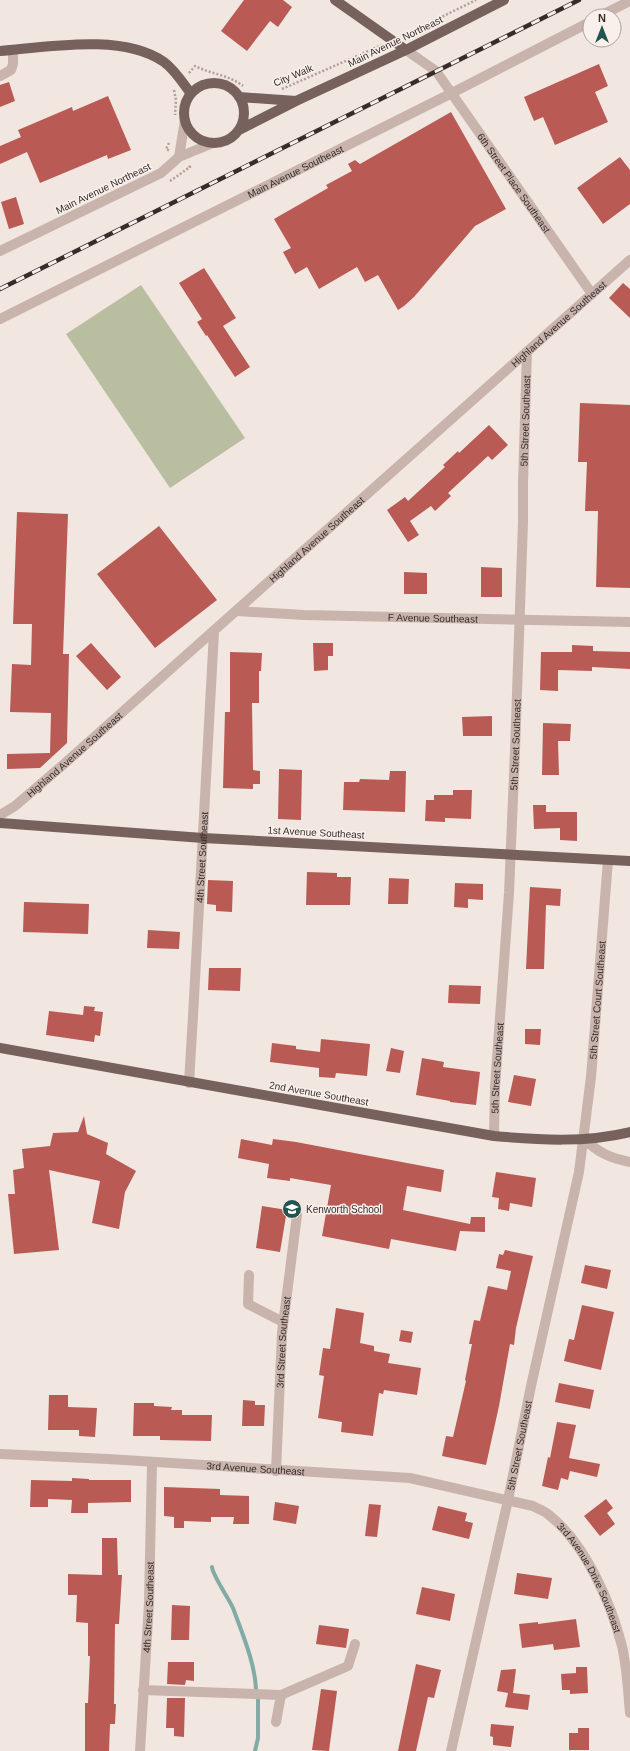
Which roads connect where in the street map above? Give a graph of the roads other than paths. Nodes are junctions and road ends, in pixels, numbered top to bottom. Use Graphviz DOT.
graph roads {
  1 [pos="504,0"];
  2 [pos="338,1"];
  3 [pos="630,1"];
  4 [pos="616,8"];
  5 [pos="582,26"];
  6 [pos="13,50"];
  7 [pos="406,50"];
  8 [pos="0,51"];
  9 [pos="0,76"];
  10 [pos="452,93"];
  11 [pos="191,94"];
  12 [pos="239,97"];
  13 [pos="296,101"];
  14 [pos="185,120"];
  15 [pos="239,130"];
  16 [pos="213,143"];
  17 [pos="179,158"];
  18 [pos="0,251"];
  19 [pos="630,260"];
  20 [pos="592,294"];
  21 [pos="0,318"];
  22 [pos="527,352"];
  23 [pos="237,611"];
  24 [pos="520,621"];
  25 [pos="630,622"];
  26 [pos="214,632"];
  27 [pos="0,815"];
  28 [pos="0,823"];
  29 [pos="203,838"];
  30 [pos="510,855"];
  31 [pos="608,860"];
  32 [pos="630,861"];
  33 [pos="0,1048"];
  34 [pos="188,1083"];
  35 [pos="630,1132"];
  36 [pos="494,1136"];
  37 [pos="584,1140"];
  38 [pos="630,1162"];
  39 [pos="297,1215"];
  40 [pos="249,1275"];
  41 [pos="283,1322"];
  42 [pos="0,1454"];
  43 [pos="152,1463"];
  44 [pos="276,1471"];
  45 [pos="508,1500"];
  46 [pos="355,1644"];
  47 [pos="143,1690"];
  48 [pos="281,1695"];
  49 [pos="630,1713"];
  50 [pos="276,1722"];
  51 [pos="140,1751"];
  52 [pos="451,1751"];
  1 -- 7 [label="main road, Main Avenue Northeast"];
  2 -- 7 [label="main road"];
  3 -- 4 [label="street"];
  5 -- 10 [label="street, Main Avenue Southeast"];
  6 -- 8 [label="main road"];
  6 -- 9 [label="street"];
  6 -- 11 [label="main road"];
  7 -- 10 [label="street, 6th Street Place Southeast"];
  7 -- 13 [label="main road, Main Avenue Northeast"];
  10 -- 20 [label="street, 6th Street Place Southeast"];
  10 -- 21 [label="street, Main Avenue Southeast"];
  11 -- 12 [label="main road"];
  11 -- 14 [label="main road"];
  12 -- 13 [label="main road, Main Avenue Northeast"];
  12 -- 15 [label="main road"];
  13 -- 15 [label="main road, Main Avenue Northeast"];
  14 -- 16 [label="main road"];
  14 -- 17 [label="street"];
  15 -- 16 [label="main road"];
  16 -- 17 [label="street, Main Avenue Northeast"];
  17 -- 18 [label="street, Main Avenue Northeast"];
  19 -- 20 [label="street, Highland Avenue Southeast"];
  20 -- 22 [label="street, Highland Avenue Southeast"];
  22 -- 23 [label="street, Highland Avenue Southeast"];
  22 -- 24 [label="street, 5th Street Southeast"];
  23 -- 24 [label="street, F Avenue Southeast"];
  23 -- 26 [label="street, Highland Avenue Southeast"];
  24 -- 25 [label="street, F Avenue Southeast"];
  24 -- 30 [label="street, 5th Street Southeast"];
  26 -- 27 [label="street, Highland Avenue Southeast"];
  26 -- 29 [label="street, 4th Street Southeast"];
  28 -- 29 [label="main road, 1st Avenue Southeast"];
  29 -- 30 [label="main road, 1st Avenue Southeast"];
  29 -- 34 [label="street, 4th Street Southeast"];
  30 -- 31 [label="main road, 1st Avenue Southeast"];
  30 -- 36 [label="street, 5th Street Southeast"];
  31 -- 32 [label="main road, 1st Avenue Southeast"];
  31 -- 37 [label="street, 5th Street Court Southeast"];
  33 -- 34 [label="main road, 2nd Avenue Southeast"];
  34 -- 36 [label="main road, 2nd Avenue Southeast"];
  35 -- 37 [label="main road, 2nd Avenue Southeast"];
  36 -- 37 [label="main road, 2nd Avenue Southeast"];
  37 -- 38 [label="street"];
  37 -- 45 [label="street, 5th Street Southeast"];
  39 -- 41 [label="street, 3rd Street Southeast"];
  40 -- 41 [label="street"];
  41 -- 44 [label="street, 3rd Street Southeast"];
  42 -- 43 [label="street, 3rd Avenue Southeast"];
  43 -- 44 [label="street, 3rd Avenue Southeast"];
  43 -- 47 [label="street, 4th Street Southeast"];
  44 -- 45 [label="street, 3rd Avenue Southeast"];
  45 -- 49 [label="street, 3rd Avenue Drive Southeast"];
  45 -- 52 [label="street, 5th Street Southeast"];
  46 -- 48 [label="street"];
  47 -- 48 [label="street"];
  47 -- 51 [label="street, 4th Street Southeast"];
  48 -- 50 [label="street"];
}
